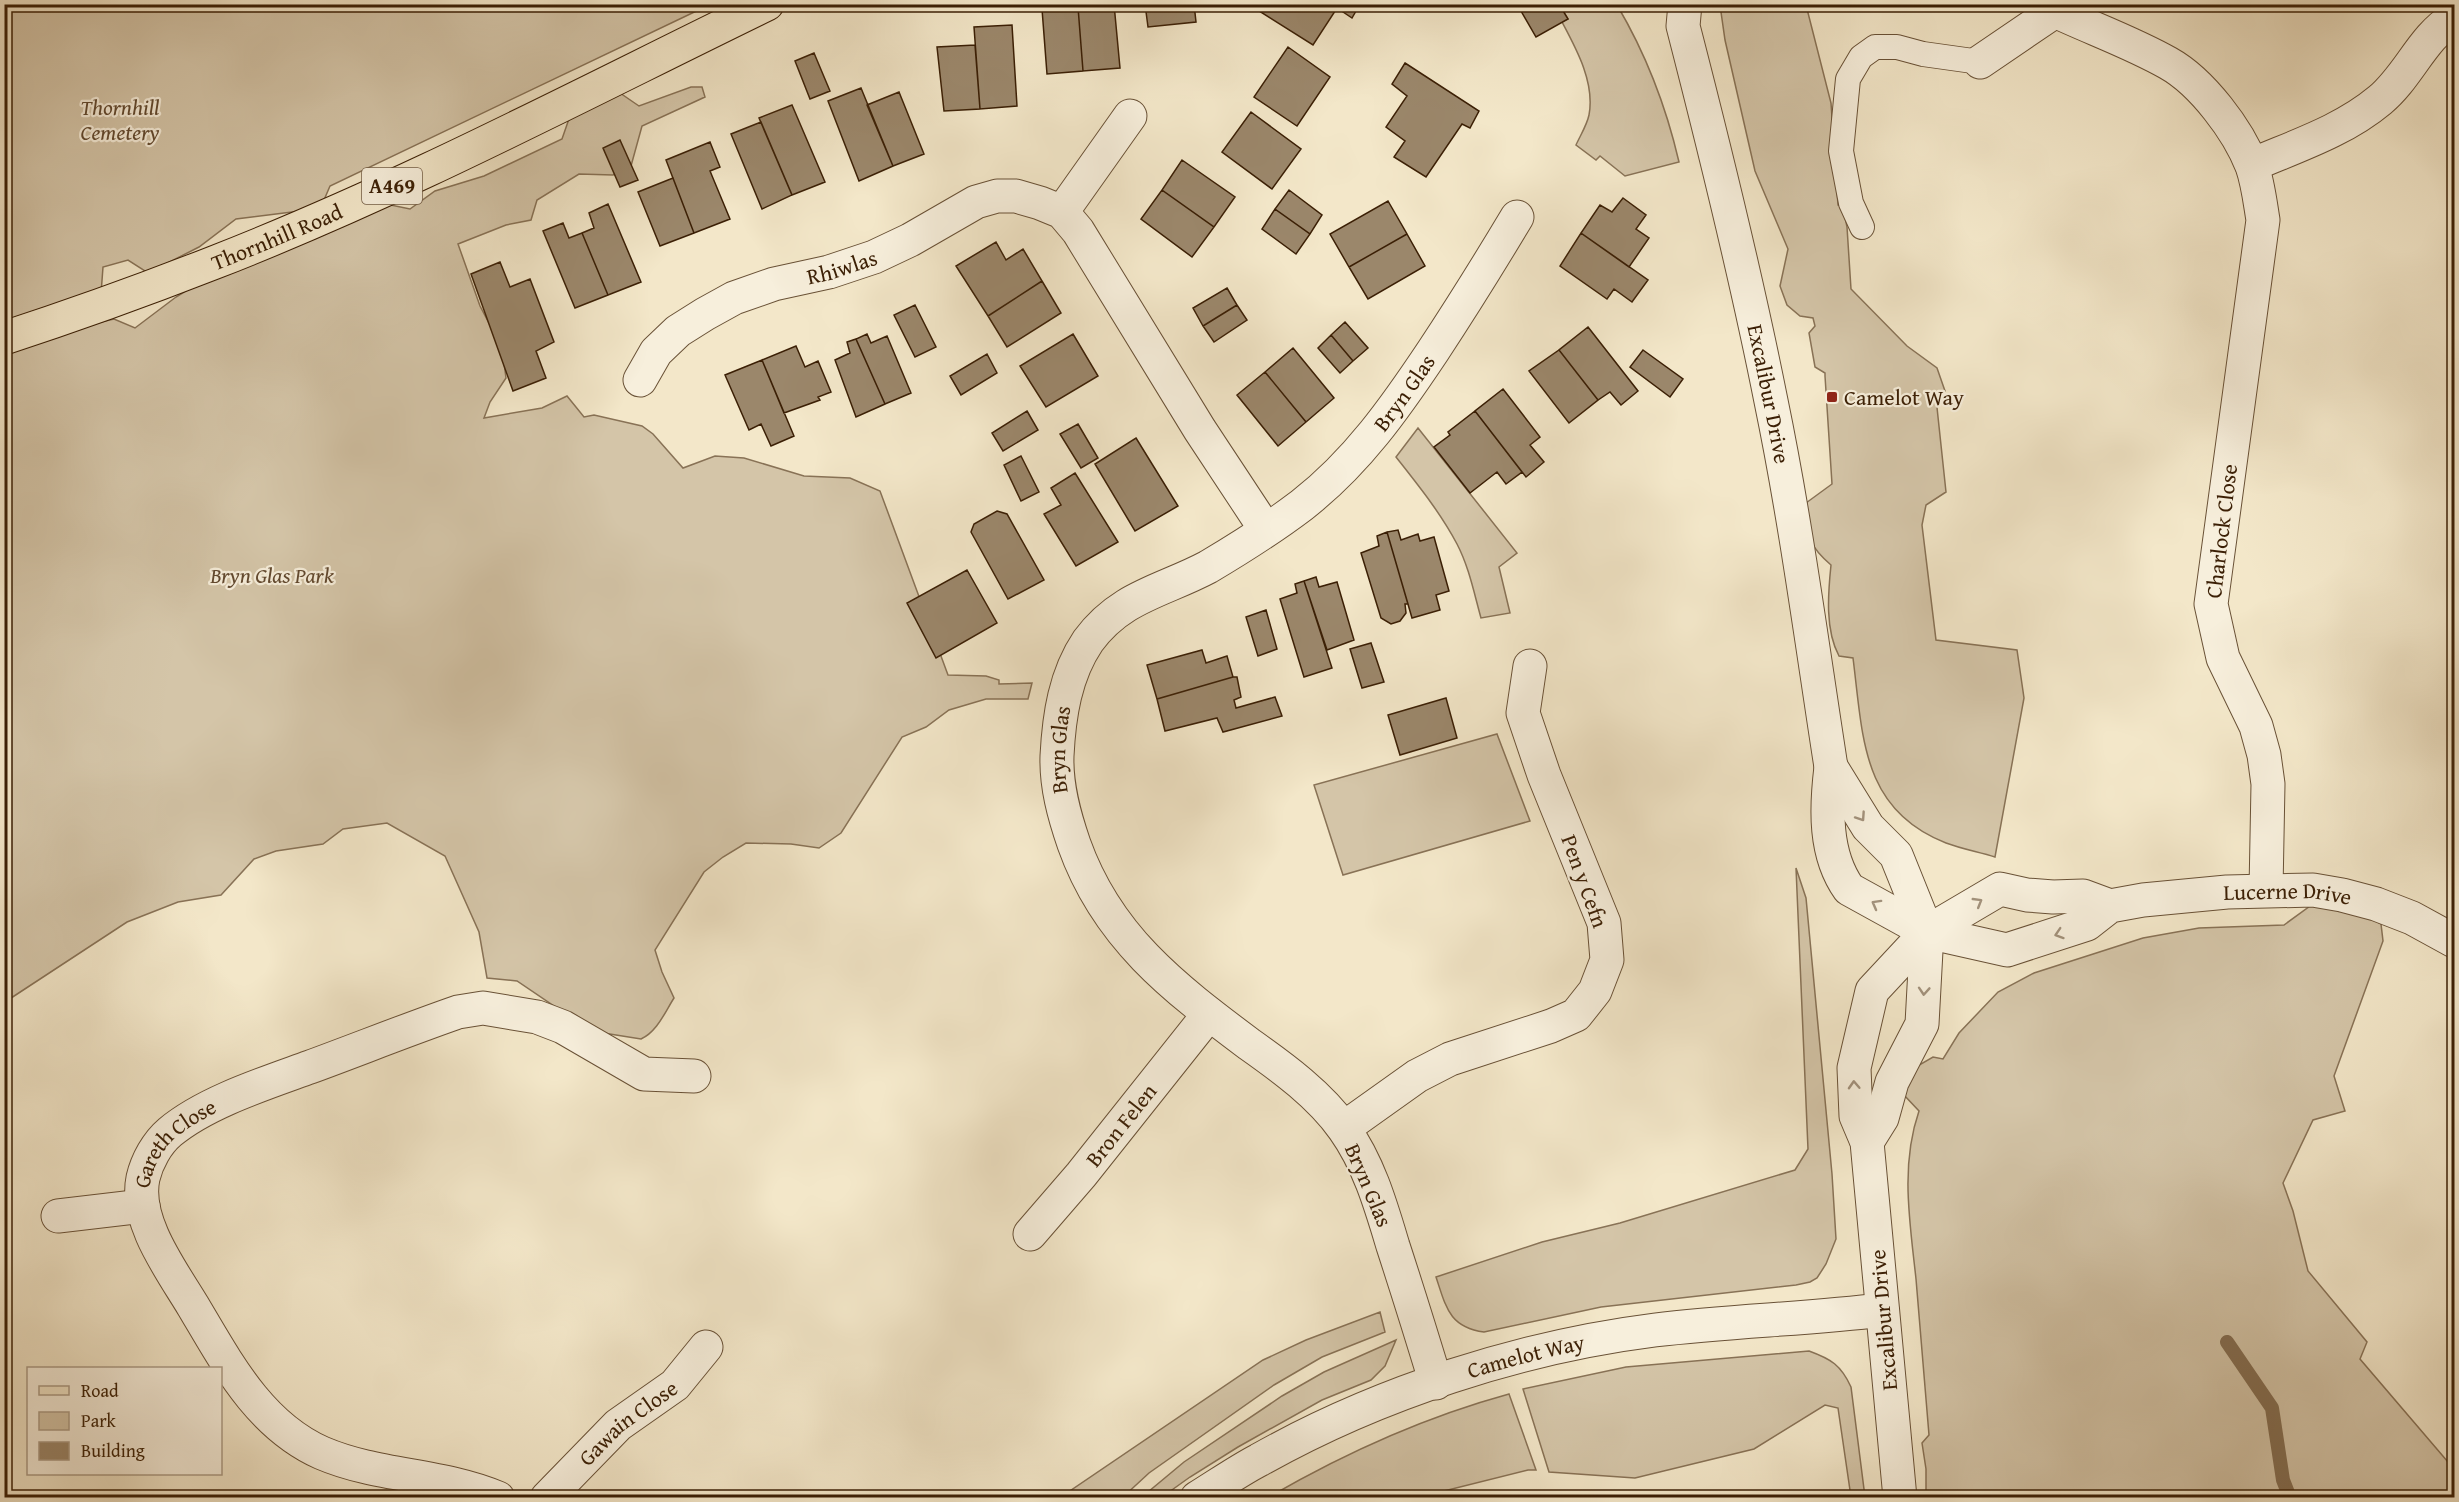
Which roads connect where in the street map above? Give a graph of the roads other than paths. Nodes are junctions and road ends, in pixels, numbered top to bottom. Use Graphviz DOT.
graph roads {
  1 [pos="767,4"];
  2 [pos="2055,8"];
  3 [pos="1677,12"];
  4 [pos="2454,18"];
  5 [pos="1980,62"];
  6 [pos="1130,116"];
  7 [pos="2252,165"];
  8 [pos="1062,212"];
  9 [pos="1517,217"];
  10 [pos="1862,227"];
  11 [pos="4,338"];
  12 [pos="640,381"];
  13 [pos="1266,530"];
  14 [pos="1530,666"];
  15 [pos="1831,767"];
  16 [pos="2266,890"];
  17 [pos="2110,906"];
  18 [pos="1928,932"];
  19 [pos="2454,941"];
  20 [pos="1209,1014"];
  21 [pos="694,1076"];
  22 [pos="1344,1128"];
  23 [pos="1867,1142"];
  24 [pos="142,1206"];
  25 [pos="58,1216"];
  26 [pos="1030,1234"];
  27 [pos="1882,1310"];
  28 [pos="705,1347"];
  29 [pos="1436,1383"];
  30 [pos="498,1497"];
  31 [pos="547,1497"];
  32 [pos="1197,1497"];
  33 [pos="1900,1497"];
  1 -- 11 [label="main road, Thornhill Road / A469"];
  2 -- 5 [label="street, Charlock Close"];
  2 -- 7 [label="street, Charlock Close"];
  3 -- 15 [label="street, Excalibur Drive"];
  4 -- 7 [label="street"];
  5 -- 10 [label="lane"];
  6 -- 8 [label="street"];
  7 -- 16 [label="street, Charlock Close"];
  8 -- 12 [label="street, Rhiwlas"];
  8 -- 13 [label="street, Rhiwlas"];
  9 -- 13 [label="street, Bryn Glas"];
  13 -- 20 [label="street, Bryn Glas"];
  14 -- 22 [label="street, Pen y Cefn"];
  15 -- 18 [label="street, Excalibur Drive, one-way"];
  18 -- 15 [label="street, Excalibur Drive, one-way"];
  16 -- 17 [label="street, Lucerne Drive"];
  16 -- 19 [label="street, Lucerne Drive"];
  17 -- 18 [label="street, Lucerne Drive, one-way"];
  18 -- 17 [label="street, Lucerne Drive, one-way"];
  18 -- 23 [label="street, Excalibur Drive, one-way"];
  23 -- 18 [label="street, Excalibur Drive, one-way"];
  20 -- 22 [label="street, Bryn Glas"];
  20 -- 26 [label="street, Bron Felen"];
  21 -- 24 [label="street, Gareth Close"];
  22 -- 29 [label="street, Bryn Glas"];
  23 -- 27 [label="street, Excalibur Drive"];
  24 -- 25 [label="street"];
  24 -- 30 [label="street, Gareth Close"];
  27 -- 29 [label="street, Camelot Way"];
  27 -- 33 [label="street, Excalibur Drive"];
  28 -- 31 [label="street, Gawain Close"];
  29 -- 32 [label="street, Camelot Way"];
}
